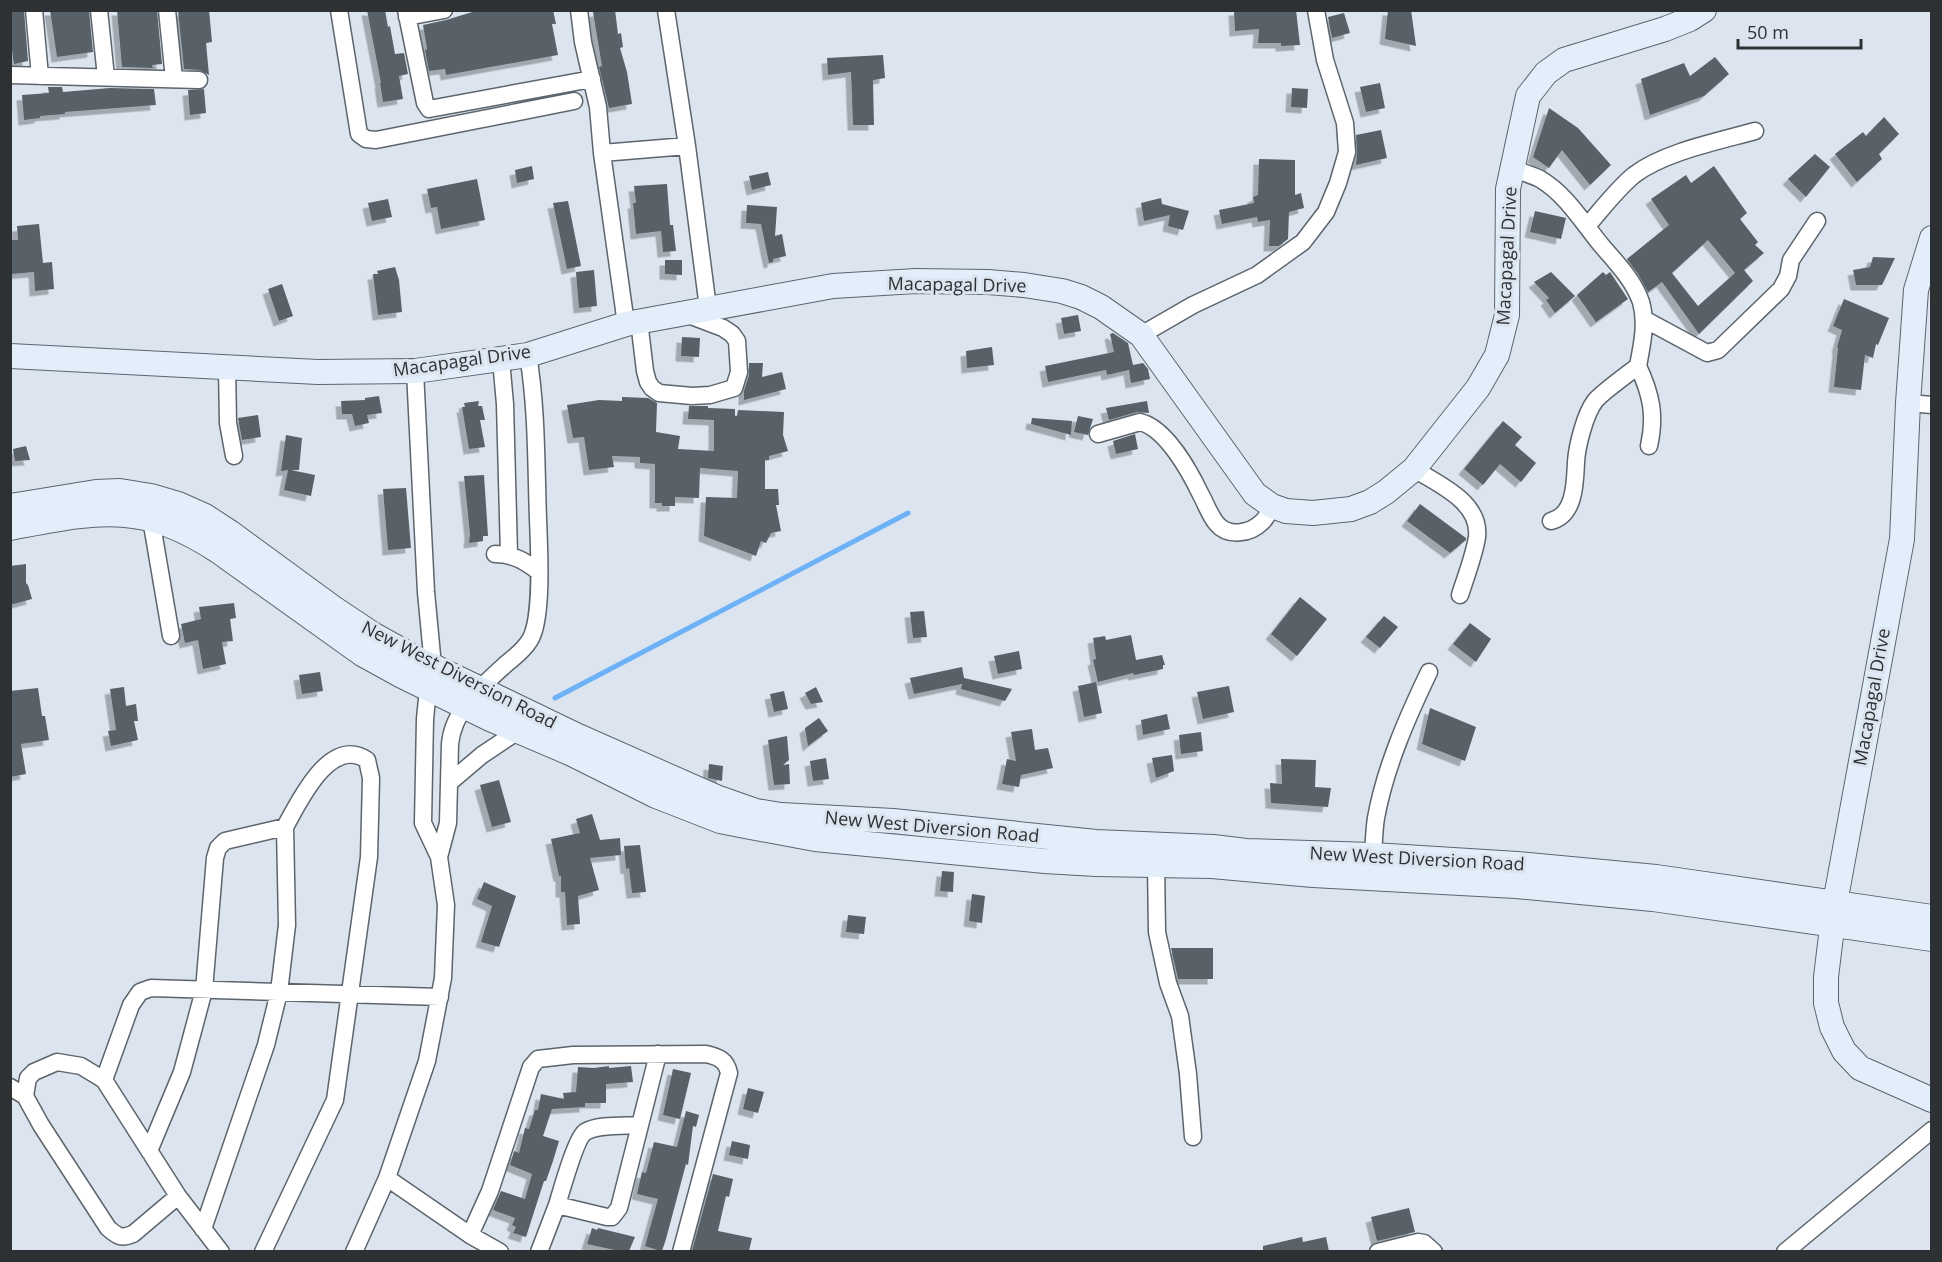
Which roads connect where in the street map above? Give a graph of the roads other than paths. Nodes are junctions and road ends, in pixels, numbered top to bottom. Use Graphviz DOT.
graph roads {
  1 [pos="34,10"];
  2 [pos="99,10"];
  3 [pos="167,10"];
  4 [pos="339,10"];
  5 [pos="444,10"];
  6 [pos="579,10"];
  7 [pos="666,10"];
  8 [pos="1316,10"];
  9 [pos="1704,10"];
  10 [pos="406,14"];
  11 [pos="10,75"];
  12 [pos="40,76"];
  13 [pos="106,77"];
  14 [pos="174,79"];
  15 [pos="592,79"];
  16 [pos="199,80"];
  17 [pos="574,101"];
  18 [pos="1755,131"];
  19 [pos="687,146"];
  20 [pos="602,153"];
  21 [pos="1514,169"];
  22 [pos="1817,221"];
  23 [pos="1587,226"];
  24 [pos="1932,238"];
  25 [pos="708,308"];
  26 [pos="683,312"];
  27 [pos="1644,319"];
  28 [pos="633,323"];
  29 [pos="1141,335"];
  30 [pos="528,355"];
  31 [pos="10,356"];
  32 [pos="501,360"];
  33 [pos="1638,366"];
  34 [pos="227,368"];
  35 [pos="416,371"];
  36 [pos="505,404"];
  37 [pos="534,404"];
  38 [pos="1920,404"];
  39 [pos="1098,434"];
  40 [pos="1649,446"];
  41 [pos="234,456"];
  42 [pos="1414,469"];
  43 [pos="10,506"];
  44 [pos="1272,506"];
  45 [pos="152,519"];
  46 [pos="1551,521"];
  47 [pos="10,528"];
  48 [pos="539,572"];
  49 [pos="1460,595"];
  50 [pos="171,636"];
  51 [pos="1429,672"];
  52 [pos="431,677"];
  53 [pos="472,698"];
  54 [pos="518,731"];
  55 [pos="424,765"];
  56 [pos="449,765"];
  57 [pos="449,783"];
  58 [pos="285,827"];
  59 [pos="1373,855"];
  60 [pos="439,857"];
  61 [pos="1156,864"];
  62 [pos="1833,914"];
  63 [pos="1932,916"];
  64 [pos="1932,939"];
  65 [pos="204,990"];
  66 [pos="279,992"];
  67 [pos="350,994"];
  68 [pos="440,997"];
  69 [pos="658,1054"];
  70 [pos="104,1080"];
  71 [pos="18,1091"];
  72 [pos="1932,1100"];
  73 [pos="640,1125"];
  74 [pos="1932,1130"];
  75 [pos="1194,1137"];
  76 [pos="149,1151"];
  77 [pos="387,1178"];
  78 [pos="178,1196"];
  79 [pos="557,1206"];
  80 [pos="203,1229"];
  81 [pos="470,1235"];
  82 [pos="221,1251"];
  83 [pos="262,1251"];
  84 [pos="354,1251"];
  85 [pos="500,1251"];
  86 [pos="539,1251"];
  87 [pos="681,1251"];
  88 [pos="1378,1251"];
  89 [pos="1434,1251"];
  90 [pos="1785,1251"];
  1 -- 12 [label="street"];
  2 -- 13 [label="street"];
  3 -- 14 [label="street"];
  4 -- 17 [label="street"];
  5 -- 10 [label="street"];
  6 -- 15 [label="street"];
  7 -- 19 [label="street"];
  8 -- 29 [label="street"];
  9 -- 21 [label="street, Macapagal Drive"];
  10 -- 15 [label="street"];
  11 -- 12 [label="street"];
  12 -- 13 [label="street"];
  13 -- 14 [label="street"];
  14 -- 16 [label="street"];
  15 -- 20 [label="street"];
  18 -- 23 [label="street"];
  19 -- 20 [label="street"];
  19 -- 25 [label="street"];
  20 -- 28 [label="street"];
  21 -- 23 [label="street"];
  21 -- 42 [label="street, Macapagal Drive"];
  22 -- 27 [label="street"];
  23 -- 27 [label="street"];
  24 -- 38 [label="street, Macapagal Drive"];
  25 -- 26 [label="street, Macapagal Drive"];
  25 -- 29 [label="street, Macapagal Drive"];
  26 -- 28 [label="street, Macapagal Drive"];
  26 -- 28 [label="street"];
  27 -- 33 [label="street"];
  28 -- 30 [label="street, Macapagal Drive"];
  29 -- 44 [label="street, Macapagal Drive"];
  30 -- 32 [label="street, Macapagal Drive"];
  30 -- 37 [label="street"];
  31 -- 34 [label="street, Macapagal Drive"];
  32 -- 35 [label="street, Macapagal Drive"];
  32 -- 36 [label="street"];
  33 -- 40 [label="street"];
  33 -- 46 [label="street"];
  34 -- 35 [label="street, Macapagal Drive"];
  34 -- 41 [label="street"];
  35 -- 52 [label="street"];
  36 -- 37 [label="street"];
  36 -- 48 [label="street"];
  37 -- 48 [label="street"];
  38 -- 62 [label="street, Macapagal Drive"];
  39 -- 44 [label="street"];
  42 -- 44 [label="street, Macapagal Drive"];
  42 -- 49 [label="street"];
  43 -- 52 [label="street, New West Diversion Road"];
  45 -- 47 [label="street, New West Diversion Road"];
  45 -- 50 [label="street"];
  45 -- 52 [label="street, New West Diversion Road"];
  48 -- 53 [label="street"];
  51 -- 59 [label="street"];
  52 -- 53 [label="street, New West Diversion Road"];
  52 -- 55 [label="street"];
  53 -- 54 [label="street, New West Diversion Road"];
  53 -- 56 [label="street"];
  53 -- 59 [label="street, New West Diversion Road"];
  54 -- 57 [label="street"];
  54 -- 61 [label="street, New West Diversion Road"];
  55 -- 56 [label="street"];
  55 -- 60 [label="street"];
  56 -- 57 [label="street"];
  57 -- 60 [label="street"];
  58 -- 65 [label="street"];
  58 -- 66 [label="street"];
  58 -- 67 [label="street"];
  59 -- 62 [label="street, New West Diversion Road"];
  60 -- 68 [label="street"];
  61 -- 62 [label="street, New West Diversion Road"];
  61 -- 75 [label="street"];
  62 -- 63 [label="street, New West Diversion Road"];
  62 -- 64 [label="street, New West Diversion Road"];
  62 -- 72 [label="street, Macapagal Drive"];
  65 -- 66 [label="street"];
  65 -- 70 [label="street"];
  65 -- 76 [label="street"];
  66 -- 67 [label="street"];
  66 -- 80 [label="street"];
  67 -- 68 [label="street"];
  67 -- 83 [label="street"];
  68 -- 77 [label="street"];
  69 -- 73 [label="street"];
  69 -- 81 [label="street"];
  69 -- 87 [label="street"];
  70 -- 71 [label="street"];
  70 -- 76 [label="street"];
  71 -- 78 [label="street"];
  73 -- 79 [label="street"];
  73 -- 79 [label="street"];
  74 -- 90 [label="street"];
  76 -- 78 [label="street"];
  77 -- 81 [label="street"];
  77 -- 84 [label="street"];
  78 -- 80 [label="street"];
  79 -- 86 [label="street"];
  80 -- 82 [label="street"];
  81 -- 85 [label="street"];
  88 -- 89 [label="street"];
}
